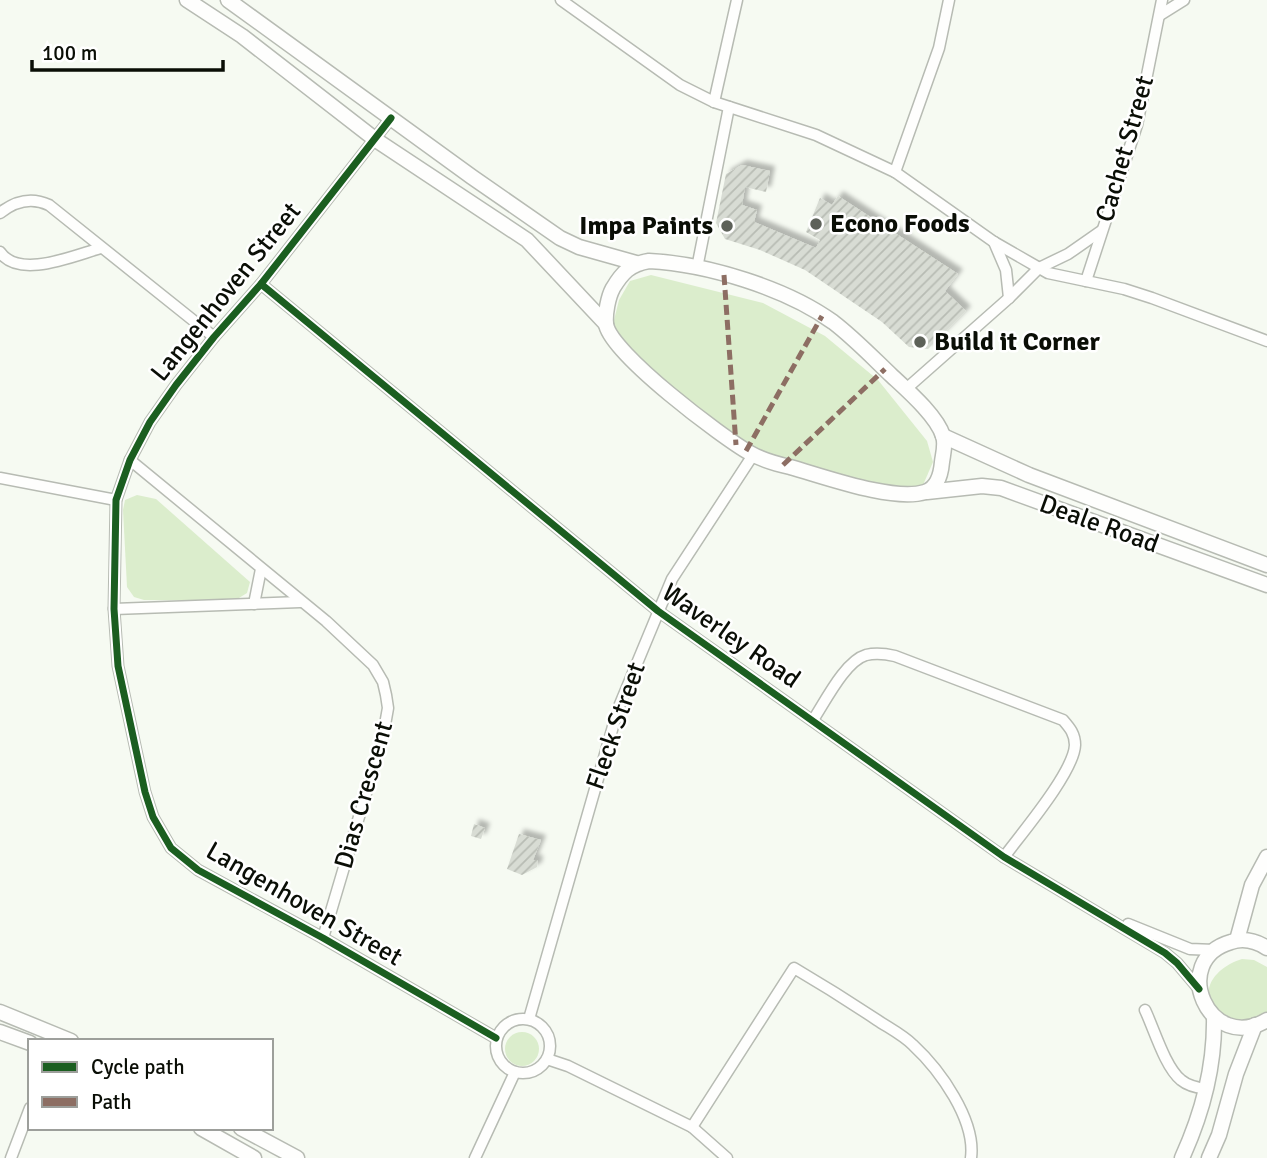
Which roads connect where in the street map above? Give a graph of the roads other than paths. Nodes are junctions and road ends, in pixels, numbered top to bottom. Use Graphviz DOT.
graph roads {
  1 [pos="187,0"];
  2 [pos="228,0"];
  3 [pos="561,0"];
  4 [pos="737,0"];
  5 [pos="949,0"];
  6 [pos="1162,0"];
  7 [pos="1184,0"];
  8 [pos="206,5"];
  9 [pos="1160,15"];
  10 [pos="714,102"];
  11 [pos="729,107"];
  12 [pos="391,118"];
  13 [pos="376,140"];
  14 [pos="895,172"];
  15 [pos="0,213"];
  16 [pos="1101,230"];
  17 [pos="994,242"];
  18 [pos="101,248"];
  19 [pos="0,252"];
  20 [pos="636,263"];
  21 [pos="697,268"];
  22 [pos="1039,268"];
  23 [pos="1086,281"];
  24 [pos="261,284"];
  25 [pos="1009,298"];
  26 [pos="606,324"];
  27 [pos="214,337"];
  28 [pos="1267,341"];
  29 [pos="906,389"];
  30 [pos="943,436"];
  31 [pos="754,455"];
  32 [pos="130,460"];
  33 [pos="0,478"];
  34 [pos="927,492"];
  35 [pos="116,500"];
  36 [pos="1267,565"];
  37 [pos="261,569"];
  38 [pos="1267,585"];
  39 [pos="300,602"];
  40 [pos="254,604"];
  41 [pos="114,609"];
  42 [pos="658,611"];
  43 [pos="813,720"];
  44 [pos="1004,857"];
  45 [pos="1267,857"];
  46 [pos="1102,915"];
  47 [pos="323,938"];
  48 [pos="1237,940"];
  49 [pos="1267,948"];
  50 [pos="1214,950"];
  51 [pos="1199,989"];
  52 [pos="1146,1010"];
  53 [pos="0,1013"];
  54 [pos="1214,1017"];
  55 [pos="529,1019"];
  56 [pos="1261,1022"];
  57 [pos="0,1032"];
  58 [pos="496,1038"];
  59 [pos="62,1039"];
  60 [pos="28,1042"];
  61 [pos="547,1059"];
  62 [pos="515,1072"];
  63 [pos="1207,1089"];
  64 [pos="28,1113"];
  65 [pos="692,1127"];
  66 [pos="205,1130"];
  67 [pos="245,1130"];
  68 [pos="11,1158"];
  69 [pos="254,1158"];
  70 [pos="297,1158"];
  71 [pos="475,1158"];
  72 [pos="727,1158"];
  73 [pos="971,1158"];
  74 [pos="1182,1158"];
  75 [pos="1209,1158"];
  1 -- 8 [label="street, Deale Road"];
  2 -- 12 [label="street, Deale Road"];
  3 -- 10 [label="street"];
  4 -- 10 [label="street"];
  5 -- 14 [label="street"];
  6 -- 9 [label="street, Cachet Street"];
  7 -- 9 [label="street"];
  8 -- 13 [label="street, Deale Road"];
  9 -- 16 [label="street, Cachet Street"];
  10 -- 11 [label="street"];
  11 -- 14 [label="street"];
  11 -- 21 [label="street"];
  12 -- 13 [label="street, Langenhoven Street"];
  12 -- 20 [label="street, Deale Road"];
  13 -- 24 [label="street, Langenhoven Street"];
  13 -- 26 [label="street, Deale Road"];
  14 -- 17 [label="street"];
  15 -- 18 [label="street"];
  16 -- 22 [label="street"];
  16 -- 23 [label="street, Cachet Street"];
  17 -- 22 [label="street"];
  17 -- 25 [label="street"];
  18 -- 19 [label="street"];
  18 -- 27 [label="street"];
  20 -- 21 [label="street, Deale Road"];
  20 -- 26 [label="street"];
  21 -- 29 [label="street, Deale Road"];
  22 -- 23 [label="street"];
  22 -- 25 [label="street"];
  23 -- 28 [label="street"];
  24 -- 27 [label="street, Langenhoven Street"];
  24 -- 42 [label="street, Waverley Road"];
  25 -- 29 [label="street"];
  26 -- 31 [label="street, Deale Road"];
  27 -- 32 [label="street, Langenhoven Street"];
  29 -- 30 [label="street, Deale Road"];
  30 -- 34 [label="street"];
  30 -- 36 [label="street, Deale Road"];
  31 -- 34 [label="street, Deale Road"];
  31 -- 42 [label="street, Fleck Street"];
  32 -- 35 [label="street, Langenhoven Street"];
  32 -- 37 [label="street, Dias Crescent"];
  33 -- 35 [label="street"];
  34 -- 38 [label="street, Deale Road"];
  35 -- 41 [label="street, Langenhoven Street"];
  37 -- 39 [label="street, Dias Crescent"];
  37 -- 40 [label="street"];
  39 -- 40 [label="street"];
  39 -- 47 [label="street, Dias Crescent"];
  40 -- 41 [label="street"];
  41 -- 47 [label="street, Langenhoven Street"];
  42 -- 43 [label="street, Waverley Road"];
  42 -- 55 [label="street, Fleck Street"];
  43 -- 44 [label="street, Waverley Road"];
  43 -- 44 [label="street"];
  44 -- 46 [label="street, Waverley Road"];
  45 -- 48 [label="street"];
  46 -- 50 [label="street, Waverley Road"];
  46 -- 51 [label="street, Waverley Road"];
  47 -- 58 [label="street, Langenhoven Street"];
  48 -- 49 [label="street"];
  48 -- 50 [label="street"];
  50 -- 51 [label="street"];
  51 -- 54 [label="street"];
  52 -- 63 [label="street"];
  53 -- 59 [label="street"];
  54 -- 56 [label="street"];
  54 -- 63 [label="street"];
  55 -- 58 [label="street"];
  55 -- 61 [label="street"];
  56 -- 75 [label="street"];
  57 -- 60 [label="street"];
  58 -- 62 [label="street"];
  61 -- 62 [label="street"];
  61 -- 65 [label="street"];
  62 -- 71 [label="street"];
  63 -- 74 [label="street"];
  64 -- 68 [label="street"];
  65 -- 72 [label="street"];
  65 -- 73 [label="street"];
  66 -- 69 [label="street"];
  67 -- 70 [label="street"];
}
